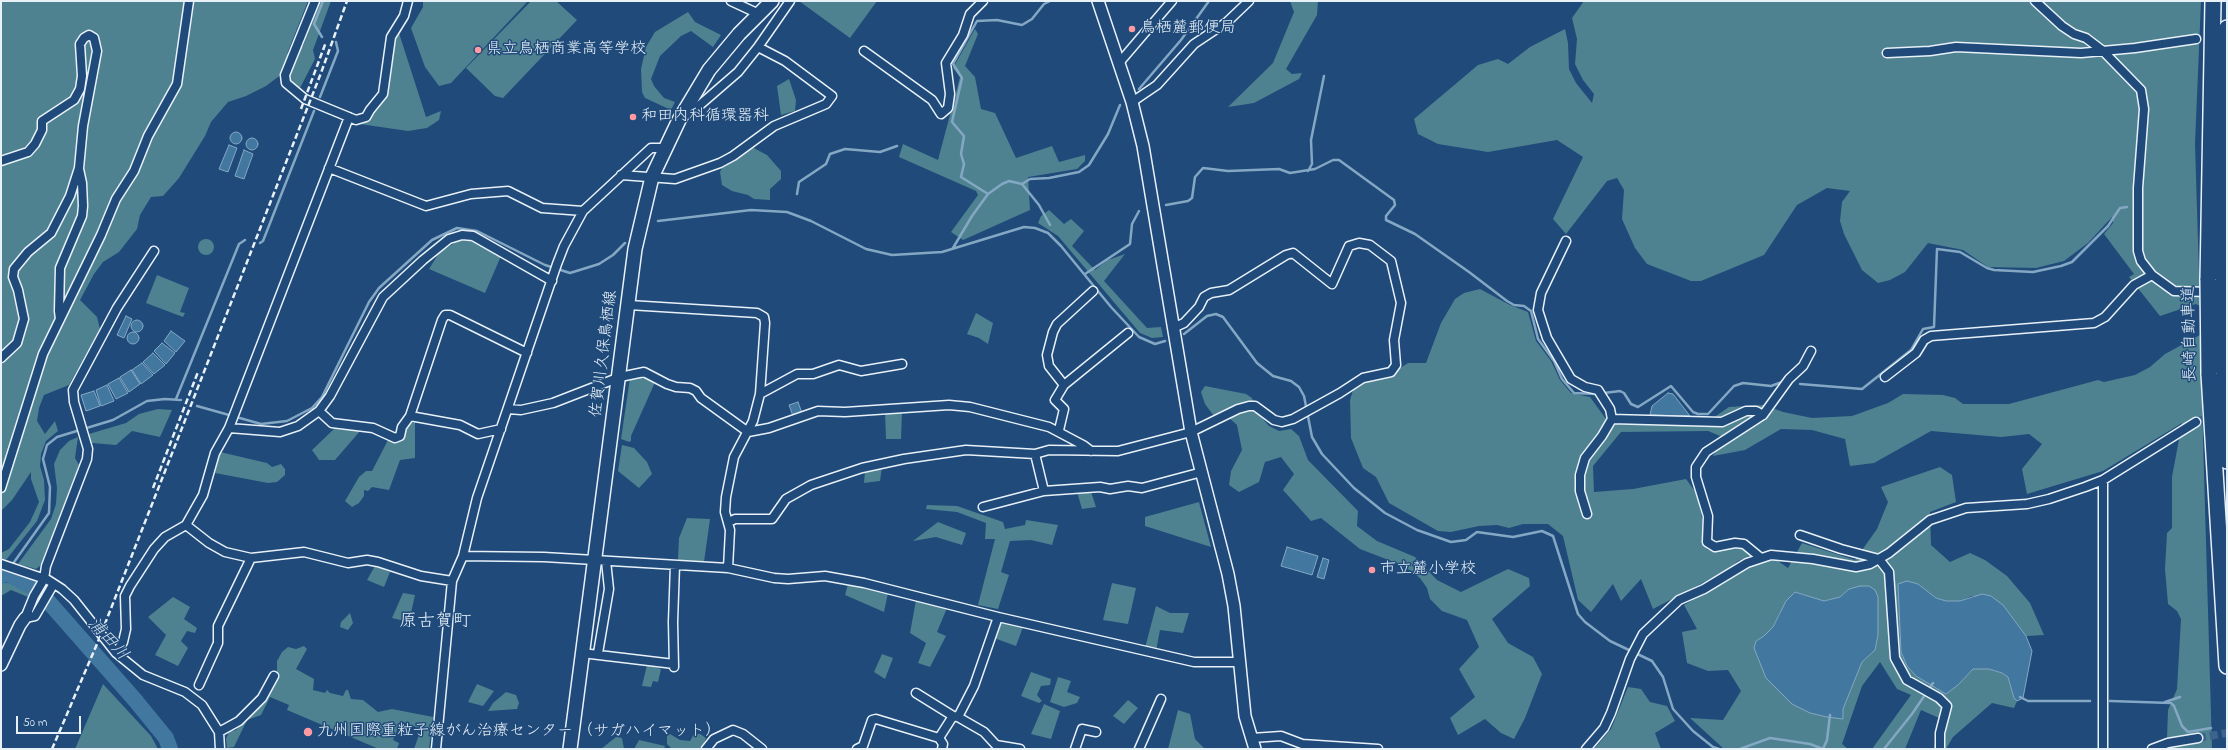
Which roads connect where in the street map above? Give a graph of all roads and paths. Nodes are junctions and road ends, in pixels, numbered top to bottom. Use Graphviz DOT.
graph roads {
  1 [pos="189,1"];
  2 [pos="315,1"];
  3 [pos="408,1"];
  4 [pos="731,1"];
  5 [pos="772,1"];
  6 [pos="790,1"];
  7 [pos="984,1"];
  8 [pos="1098,1"];
  9 [pos="1171,1"];
  10 [pos="1249,1"];
  11 [pos="2035,1"];
  12 [pos="2213,1"];
  13 [pos="759,14"];
  14 [pos="2227,28"];
  15 [pos="2196,39"];
  16 [pos="758,47"];
  17 [pos="864,51"];
  18 [pos="2103,51"];
  19 [pos="1887,53"];
  20 [pos="1119,63"];
  21 [pos="1132,102"];
  22 [pos="349,117"];
  23 [pos="679,120"];
  24 [pos="665,148"];
  25 [pos="1,161"];
  26 [pos="78,168"];
  27 [pos="329,168"];
  28 [pos="621,175"];
  29 [pos="652,177"];
  30 [pos="583,211"];
  31 [pos="1566,241"];
  32 [pos="154,251"];
  33 [pos="2152,275"];
  34 [pos="552,279"];
  35 [pos="2219,284"];
  36 [pos="1093,292"];
  37 [pos="629,305"];
  38 [pos="60,319"];
  39 [pos="1173,328"];
  40 [pos="1128,333"];
  41 [pos="1811,351"];
  42 [pos="527,353"];
  43 [pos="1,358"];
  44 [pos="902,364"];
  45 [pos="620,377"];
  46 [pos="1885,377"];
  47 [pos="1064,385"];
  48 [pos="760,394"];
  49 [pos="508,409"];
  50 [pos="319,411"];
  51 [pos="1763,414"];
  52 [pos="410,416"];
  53 [pos="1612,418"];
  54 [pos="2196,422"];
  55 [pos="229,426"];
  56 [pos="501,429"];
  57 [pos="1059,430"];
  58 [pos="748,432"];
  59 [pos="1191,432"];
  60 [pos="1091,451"];
  61 [pos="1035,454"];
  62 [pos="2227,461"];
  63 [pos="1202,472"];
  64 [pos="2103,480"];
  65 [pos="1,488"];
  66 [pos="1044,491"];
  67 [pos="983,507"];
  68 [pos="1587,514"];
  69 [pos="729,522"];
  70 [pos="186,525"];
  71 [pos="1800,535"];
  72 [pos="463,556"];
  73 [pos="251,558"];
  74 [pos="1761,558"];
  75 [pos="1879,559"];
  76 [pos="600,560"];
  77 [pos="1,564"];
  78 [pos="675,565"];
  79 [pos="728,568"];
  80 [pos="44,579"];
  81 [pos="452,581"];
  82 [pos="54,584"];
  83 [pos="998,617"];
  84 [pos="26,618"];
  85 [pos="582,652"];
  86 [pos="116,653"];
  87 [pos="598,653"];
  88 [pos="1239,662"];
  89 [pos="1,665"];
  90 [pos="2227,666"];
  91 [pos="274,676"];
  92 [pos="199,685"];
  93 [pos="916,693"];
  94 [pos="1161,699"];
  95 [pos="956,717"];
  96 [pos="219,732"];
  97 [pos="1096,732"];
  98 [pos="939,738"];
  99 [pos="1252,738"];
  100 [pos="2198,738"];
  101 [pos="220,749"];
  102 [pos="436,749"];
  103 [pos="570,749"];
  104 [pos="706,749"];
  105 [pos="762,749"];
  106 [pos="857,749"];
  107 [pos="942,749"];
  108 [pos="1020,749"];
  109 [pos="1075,749"];
  110 [pos="1139,749"];
  111 [pos="1255,749"];
  112 [pos="1378,749"];
  113 [pos="1586,749"];
  114 [pos="1940,749"];
  115 [pos="2103,749"];
  116 [pos="2152,749"];
  1 -- 38 [label="street"];
  2 -- 22 [label="street"];
  3 -- 22 [label="street"];
  4 -- 13 [label="street"];
  5 -- 13 [label="main road, 佐賀川久保鳥栖線"];
  6 -- 16 [label="street"];
  7 -- 17 [label="street"];
  8 -- 20 [label="street"];
  9 -- 20 [label="street"];
  10 -- 21 [label="street"];
  11 -- 18 [label="street"];
  12 -- 35 [label="highway, 長崎自動車道"];
  13 -- 23 [label="main road, 佐賀川久保鳥栖線"];
  14 -- 35 [label="highway, 長崎自動車道"];
  15 -- 18 [label="street"];
  16 -- 23 [label="street"];
  16 -- 29 [label="street"];
  18 -- 19 [label="street"];
  18 -- 33 [label="street"];
  20 -- 21 [label="street"];
  21 -- 39 [label="street"];
  22 -- 27 [label="street"];
  23 -- 24 [label="main road, 佐賀川久保鳥栖線"];
  24 -- 28 [label="street"];
  24 -- 29 [label="main road, 佐賀川久保鳥栖線"];
  25 -- 26 [label="street"];
  26 -- 38 [label="street"];
  26 -- 43 [label="street"];
  27 -- 30 [label="street"];
  27 -- 55 [label="street"];
  28 -- 29 [label="street"];
  28 -- 30 [label="street"];
  29 -- 37 [label="main road, 佐賀川久保鳥栖線"];
  30 -- 34 [label="street"];
  31 -- 53 [label="street"];
  32 -- 80 [label="street"];
  33 -- 35 [label="street"];
  33 -- 46 [label="street"];
  34 -- 42 [label="street"];
  34 -- 50 [label="street"];
  35 -- 62 [label="highway, 長崎自動車道, bridge"];
  35 -- 90 [label="highway, 長崎自動車道, bridge"];
  36 -- 47 [label="street"];
  37 -- 45 [label="main road, 佐賀川久保鳥栖線"];
  37 -- 48 [label="street"];
  38 -- 65 [label="street"];
  39 -- 59 [label="street"];
  39 -- 59 [label="street"];
  40 -- 47 [label="street"];
  41 -- 51 [label="street"];
  42 -- 49 [label="street"];
  42 -- 52 [label="street"];
  44 -- 48 [label="street"];
  45 -- 49 [label="street"];
  45 -- 58 [label="street"];
  45 -- 76 [label="main road, 佐賀川久保鳥栖線"];
  47 -- 57 [label="street"];
  48 -- 58 [label="street"];
  49 -- 56 [label="street"];
  50 -- 52 [label="street"];
  50 -- 55 [label="street"];
  51 -- 53 [label="street"];
  51 -- 74 [label="street"];
  52 -- 56 [label="street"];
  53 -- 68 [label="street"];
  54 -- 64 [label="street"];
  55 -- 70 [label="street"];
  56 -- 72 [label="street"];
  57 -- 58 [label="street"];
  57 -- 60 [label="street"];
  58 -- 69 [label="street"];
  59 -- 60 [label="street"];
  59 -- 63 [label="street"];
  60 -- 61 [label="street"];
  61 -- 66 [label="street"];
  61 -- 69 [label="street"];
  63 -- 66 [label="street"];
  63 -- 88 [label="street"];
  64 -- 75 [label="street"];
  64 -- 115 [label="street"];
  66 -- 67 [label="street"];
  69 -- 79 [label="street"];
  70 -- 73 [label="street"];
  70 -- 86 [label="street"];
  71 -- 75 [label="street"];
  72 -- 76 [label="street"];
  72 -- 81 [label="street"];
  73 -- 81 [label="street"];
  73 -- 92 [label="street"];
  74 -- 75 [label="street"];
  74 -- 113 [label="street"];
  75 -- 114 [label="street"];
  76 -- 78 [label="street"];
  76 -- 85 [label="main road, 佐賀川久保鳥栖線"];
  76 -- 87 [label="street"];
  77 -- 80 [label="street"];
  78 -- 79 [label="street"];
  78 -- 87 [label="street"];
  79 -- 83 [label="street"];
  80 -- 82 [label="street"];
  80 -- 84 [label="street"];
  81 -- 102 [label="street"];
  82 -- 84 [label="street"];
  82 -- 86 [label="street"];
  83 -- 88 [label="street"];
  83 -- 95 [label="street"];
  84 -- 89 [label="street"];
  85 -- 87 [label="street"];
  85 -- 103 [label="main road, 佐賀川久保鳥栖線"];
  86 -- 96 [label="street"];
  88 -- 99 [label="street"];
  91 -- 96 [label="street"];
  93 -- 95 [label="street"];
  94 -- 110 [label="street"];
  95 -- 98 [label="street"];
  95 -- 108 [label="street"];
  96 -- 101 [label="street"];
  97 -- 109 [label="street"];
  98 -- 106 [label="street"];
  98 -- 107 [label="street"];
  99 -- 111 [label="street"];
  99 -- 112 [label="street"];
  100 -- 116 [label="street"];
  104 -- 105 [label="street"];
}
